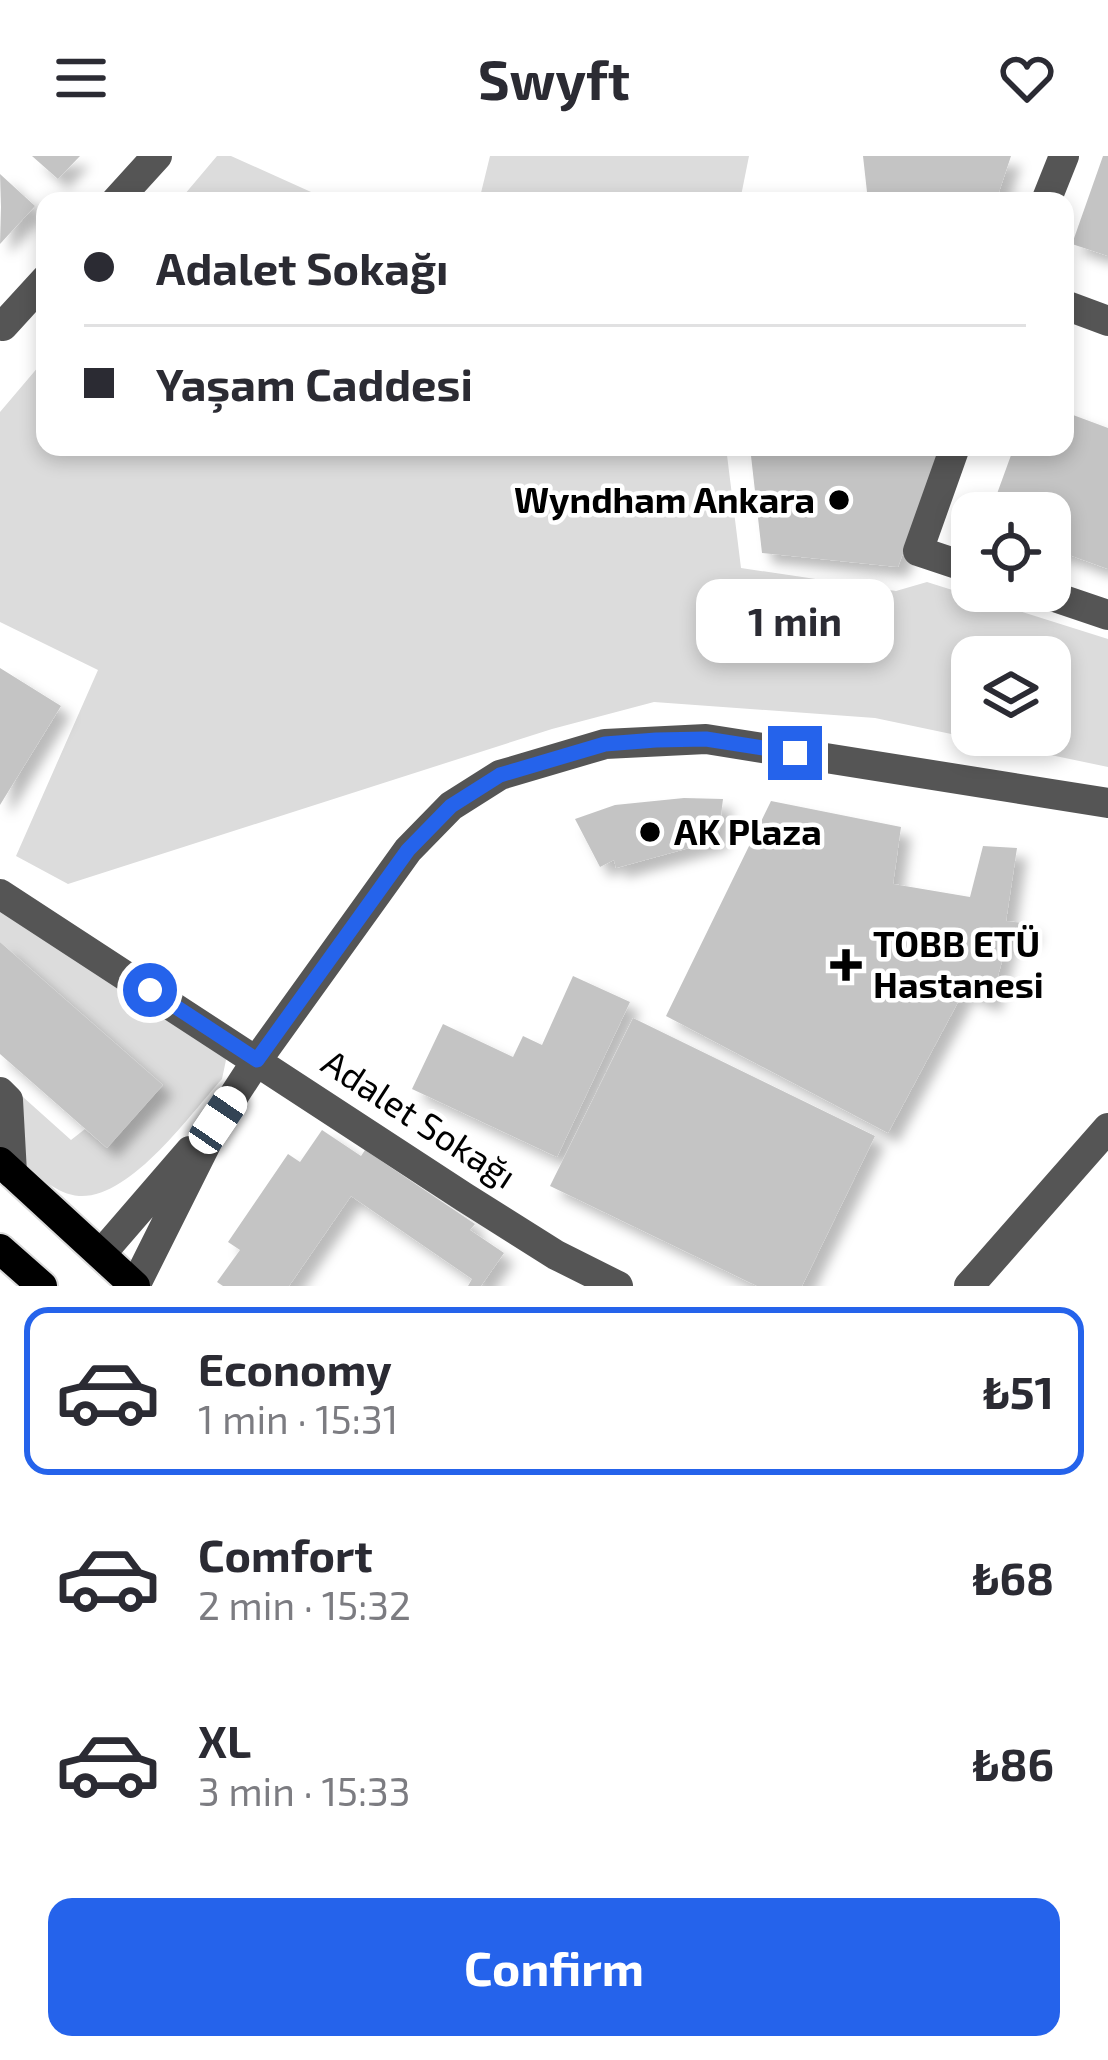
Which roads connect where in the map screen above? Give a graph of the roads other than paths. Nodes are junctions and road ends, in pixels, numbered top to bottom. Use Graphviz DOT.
graph roads {
  1 [pos="157,156"];
  2 [pos="1064,156"];
  3 [pos="124,192"];
  4 [pos="1050,192"];
  5 [pos="36,290"];
  6 [pos="1074,309"];
  7 [pos="1108,322"];
  8 [pos="3,326"];
  9 [pos="952,456"];
  10 [pos="951,562"];
  11 [pos="1071,603"];
  12 [pos="1108,615"];
  13 [pos="1108,803"];
  14 [pos="0,893"];
  15 [pos="257,1060"];
  16 [pos="0,1092"];
  17 [pos="218,1120"];
  18 [pos="1108,1128"];
  19 [pos="6,1167"];
  20 [pos="0,1249"];
  21 [pos="101,1254"];
  22 [pos="42,1286"];
  23 [pos="95,1286"];
  24 [pos="135,1286"];
  25 [pos="618,1286"];
  26 [pos="969,1286"];
  1 -- 3 [label="street"];
  2 -- 4 [label="street"];
  5 -- 8 [label="street"];
  6 -- 7 [label="street"];
  9 -- 10 [label="street"];
  11 -- 12 [label="street"];
  13 -- 15 [label="street"];
  14 -- 15 [label="street, Adalet Sokağı"];
  15 -- 17 [label="street"];
  15 -- 25 [label="street, Adalet Sokağı"];
  16 -- 19 [label="street"];
  17 -- 21 [label="street"];
  17 -- 24 [label="street"];
  18 -- 26 [label="street"];
  19 -- 21 [label="main road"];
  20 -- 22 [label="main road"];
  21 -- 23 [label="main road"];
  21 -- 24 [label="main road"];
}
